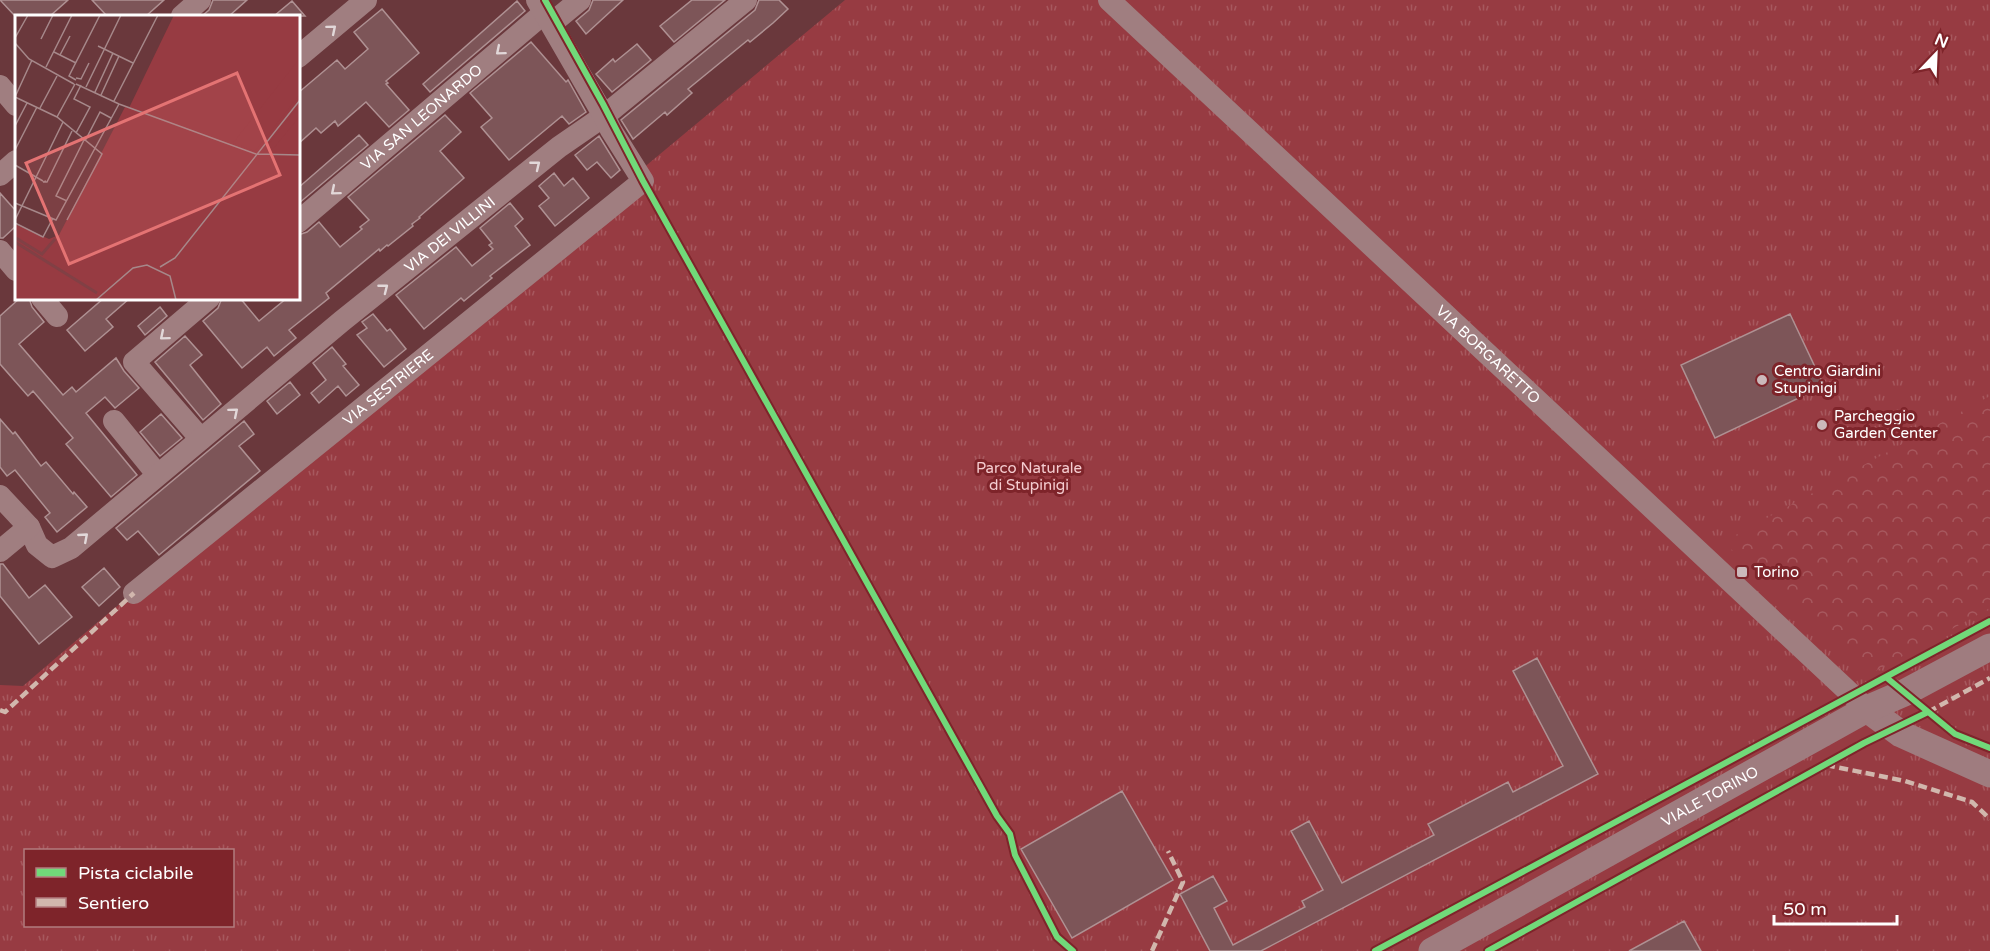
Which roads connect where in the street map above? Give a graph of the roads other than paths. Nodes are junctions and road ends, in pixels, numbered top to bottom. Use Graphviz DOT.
graph roads {
  1 [pos="200,0"];
  2 [pos="366,0"];
  3 [pos="580,0"];
  4 [pos="746,0"];
  5 [pos="1109,0"];
  6 [pos="544,12"];
  7 [pos="183,15"];
  8 [pos="300,55"];
  9 [pos="0,86"];
  10 [pos="15,104"];
  11 [pos="604,116"];
  12 [pos="15,162"];
  13 [pos="0,175"];
  14 [pos="300,220"];
  15 [pos="0,251"];
  16 [pos="15,269"];
  17 [pos="44,300"];
  18 [pos="207,300"];
  19 [pos="57,316"];
  20 [pos="114,422"];
  21 [pos="201,439"];
  22 [pos="158,474"];
  23 [pos="0,496"];
  24 [pos="33,536"];
  25 [pos="0,551"];
  26 [pos="134,593"];
  27 [pos="1990,647"];
  28 [pos="1867,709"];
  29 [pos="1990,774"];
  30 [pos="1432,951"];
  1 -- 7 [label="street"];
  8 -- 2 [label="street, one-way"];
  3 -- 6 [label="street, VIA SAN LEONARDO"];
  4 -- 11 [label="street, VIA DEI VILLINI"];
  5 -- 28 [label="street, VIA BORGARETTO"];
  6 -- 11 [label="street"];
  6 -- 14 [label="street, VIA SAN LEONARDO, one-way"];
  9 -- 10 [label="street"];
  21 -- 11 [label="street, VIA DEI VILLINI, one-way"];
  11 -- 26 [label="street, VIA SESTRIERE"];
  12 -- 13 [label="street"];
  15 -- 16 [label="street"];
  17 -- 19 [label="street"];
  18 -- 21 [label="street, one-way"];
  20 -- 22 [label="street"];
  21 -- 22 [label="street, VIA DEI VILLINI"];
  24 -- 22 [label="street, VIA DEI VILLINI, one-way"];
  23 -- 24 [label="street"];
  24 -- 25 [label="street"];
  27 -- 28 [label="main road, VIALE TORINO"];
  28 -- 29 [label="main road"];
  28 -- 30 [label="main road, VIALE TORINO"];
}
